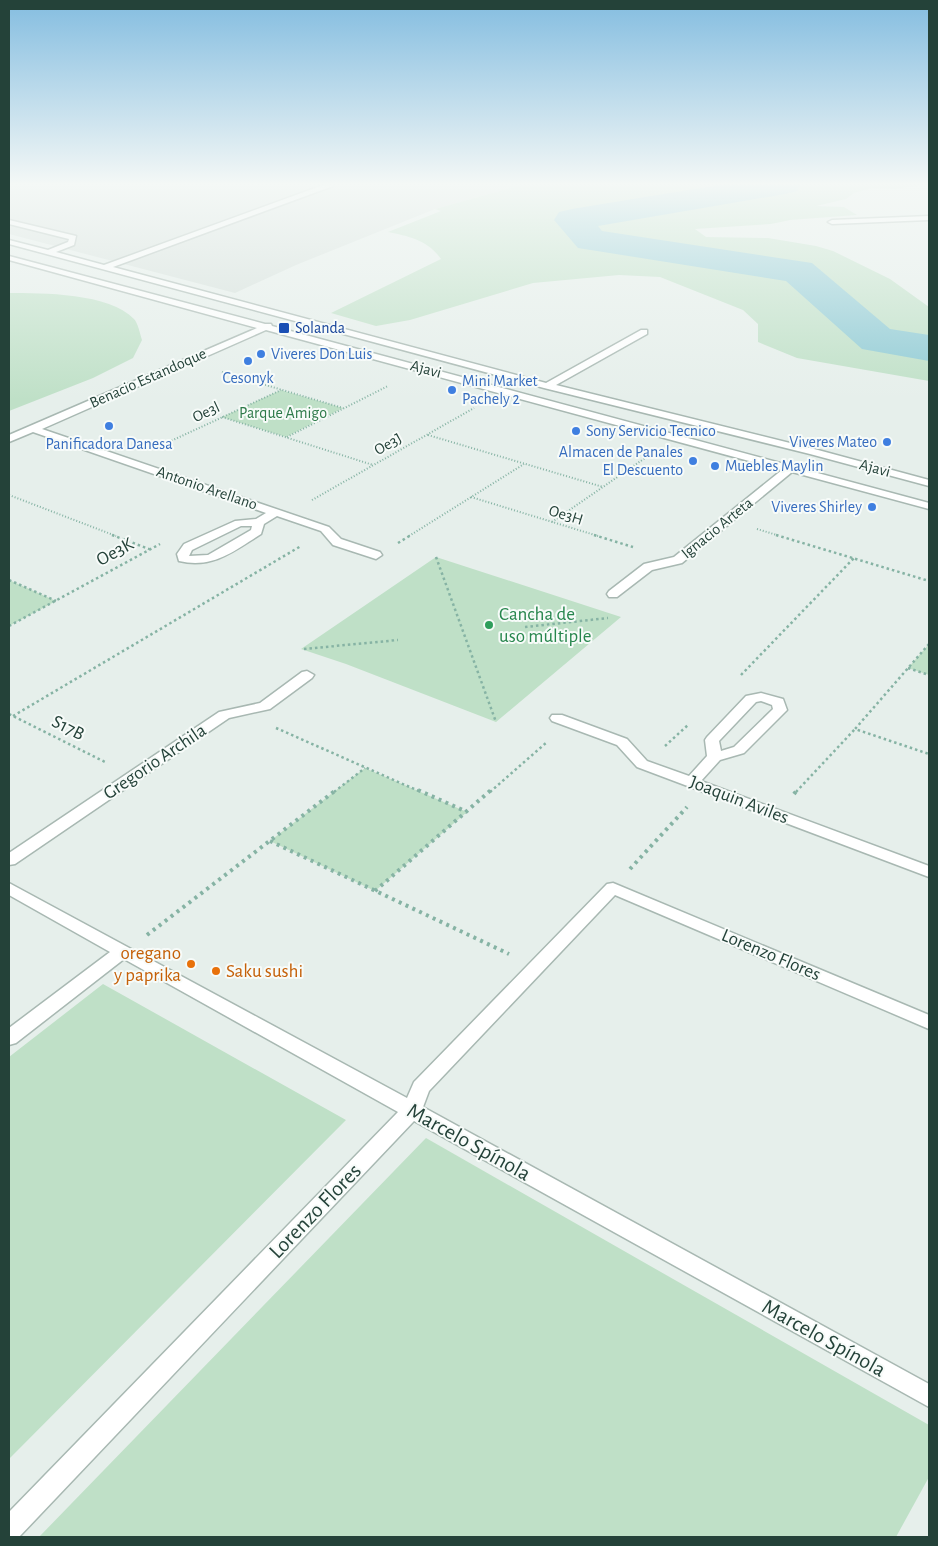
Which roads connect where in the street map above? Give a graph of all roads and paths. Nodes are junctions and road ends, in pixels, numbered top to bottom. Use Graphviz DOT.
graph roads {
  1 [pos="60,256"];
  2 [pos="136,256"];
  3 [pos="9,258"];
  4 [pos="103,268"];
  5 [pos="288,318"];
  6 [pos="266,327"];
  7 [pos="644,332"];
  8 [pos="217,371"];
  9 [pos="391,384"];
  10 [pos="547,386"];
  11 [pos="281,390"];
  12 [pos="343,408"];
  13 [pos="476,408"];
  14 [pos="222,417"];
  15 [pos="33,429"];
  16 [pos="428,435"];
  17 [pos="286,437"];
  18 [pos="9,439"];
  19 [pos="156,448"];
  20 [pos="655,450"];
  21 [pos="524,464"];
  22 [pos="373,465"];
  23 [pos="791,468"];
  24 [pos="929,483"];
  25 [pos="603,487"];
  26 [pos="9,495"];
  27 [pos="471,497"];
  28 [pos="310,501"];
  29 [pos="929,506"];
  30 [pos="276,512"];
  31 [pos="258,522"];
  32 [pos="552,522"];
  33 [pos="749,527"];
  34 [pos="168,540"];
  35 [pos="304,544"];
  36 [pos="396,544"];
  37 [pos="636,548"];
  38 [pos="149,549"];
  39 [pos="376,555"];
  40 [pos="436,557"];
  41 [pos="854,558"];
  42 [pos="9,580"];
  43 [pos="929,581"];
  44 [pos="613,594"];
  45 [pos="56,601"];
  46 [pos="611,618"];
  47 [pos="9,626"];
  48 [pos="525,627"];
  49 [pos="398,640"];
  50 [pos="929,644"];
  51 [pos="300,649"];
  52 [pos="908,668"];
  53 [pos="307,675"];
  54 [pos="929,675"];
  55 [pos="737,679"];
  56 [pos="9,714"];
  57 [pos="13,716"];
  58 [pos="557,718"];
  59 [pos="496,722"];
  60 [pos="688,724"];
  61 [pos="270,725"];
  62 [pos="855,728"];
  63 [pos="547,742"];
  64 [pos="661,750"];
  65 [pos="929,754"];
  66 [pos="715,757"];
  67 [pos="106,763"];
  68 [pos="365,768"];
  69 [pos="692,782"];
  70 [pos="790,798"];
  71 [pos="693,799"];
  72 [pos="467,812"];
  73 [pos="270,841"];
  74 [pos="9,860"];
  75 [pos="929,872"];
  76 [pos="9,888"];
  77 [pos="613,888"];
  78 [pos="375,891"];
  79 [pos="142,939"];
  80 [pos="123,951"];
  81 [pos="516,957"];
  82 [pos="929,1022"];
  83 [pos="9,1038"];
  84 [pos="412,1110"];
  85 [pos="929,1396"];
  86 [pos="9,1530"];
  1 -- 4 [label="street, Ajavi"];
  2 -- 4 [label="street"];
  3 -- 6 [label="street, Ajavi"];
  4 -- 5 [label="street, Ajavi"];
  5 -- 6 [label="street, Benacio Estandoque"];
  5 -- 10 [label="street, Ajavi"];
  6 -- 15 [label="street, Benacio Estandoque"];
  6 -- 23 [label="street, Ajavi"];
  7 -- 10 [label="street"];
  8 -- 11 [label="path"];
  9 -- 12 [label="path"];
  10 -- 24 [label="street, Ajavi"];
  11 -- 12 [label="path"];
  11 -- 14 [label="path, Oe3l"];
  12 -- 17 [label="path"];
  13 -- 16 [label="path, Oe3J"];
  14 -- 17 [label="path"];
  14 -- 19 [label="path, Oe3l"];
  15 -- 18 [label="street, Benacio Estandoque"];
  15 -- 30 [label="street, Antonio Arellano"];
  16 -- 21 [label="path"];
  16 -- 22 [label="path, Oe3J"];
  17 -- 22 [label="path"];
  20 -- 25 [label="path"];
  21 -- 25 [label="path"];
  21 -- 27 [label="path"];
  22 -- 28 [label="path, Oe3J"];
  23 -- 29 [label="street, Ajavi"];
  23 -- 44 [label="street, Ignacio Arteta"];
  25 -- 32 [label="path"];
  26 -- 38 [label="path"];
  27 -- 32 [label="path, Oe3H"];
  27 -- 36 [label="path"];
  30 -- 31 [label="street"];
  30 -- 39 [label="street, Antonio Arellano"];
  31 -- 31 [label="street"];
  32 -- 37 [label="path, Oe3H"];
  33 -- 41 [label="path"];
  34 -- 38 [label="path, Oe3K"];
  35 -- 57 [label="path"];
  38 -- 45 [label="path, Oe3K"];
  40 -- 59 [label="path"];
  41 -- 43 [label="path"];
  41 -- 55 [label="path"];
  42 -- 45 [label="path"];
  45 -- 47 [label="path, Oe3K"];
  46 -- 48 [label="path"];
  49 -- 51 [label="path"];
  50 -- 52 [label="path"];
  52 -- 54 [label="path"];
  52 -- 62 [label="path"];
  53 -- 74 [label="street, Gregorio Archila"];
  56 -- 57 [label="path, S17B"];
  57 -- 67 [label="path, S17B"];
  58 -- 69 [label="street, Joaquin Aviles"];
  60 -- 64 [label="path"];
  61 -- 68 [label="path"];
  62 -- 65 [label="path"];
  62 -- 70 [label="path"];
  63 -- 72 [label="path"];
  66 -- 66 [label="street"];
  66 -- 69 [label="street"];
  68 -- 72 [label="path"];
  68 -- 73 [label="path"];
  69 -- 75 [label="street, Joaquin Aviles"];
  71 -- 77 [label="path"];
  72 -- 78 [label="path"];
  73 -- 78 [label="path"];
  73 -- 79 [label="path"];
  76 -- 80 [label="street, Marcelo Spínola"];
  77 -- 82 [label="street, Lorenzo Flores"];
  77 -- 84 [label="street, Lorenzo Flores"];
  78 -- 81 [label="path"];
  80 -- 83 [label="street"];
  80 -- 84 [label="street, Marcelo Spínola"];
  84 -- 85 [label="street, Marcelo Spínola"];
  84 -- 86 [label="street, Lorenzo Flores"];
}
